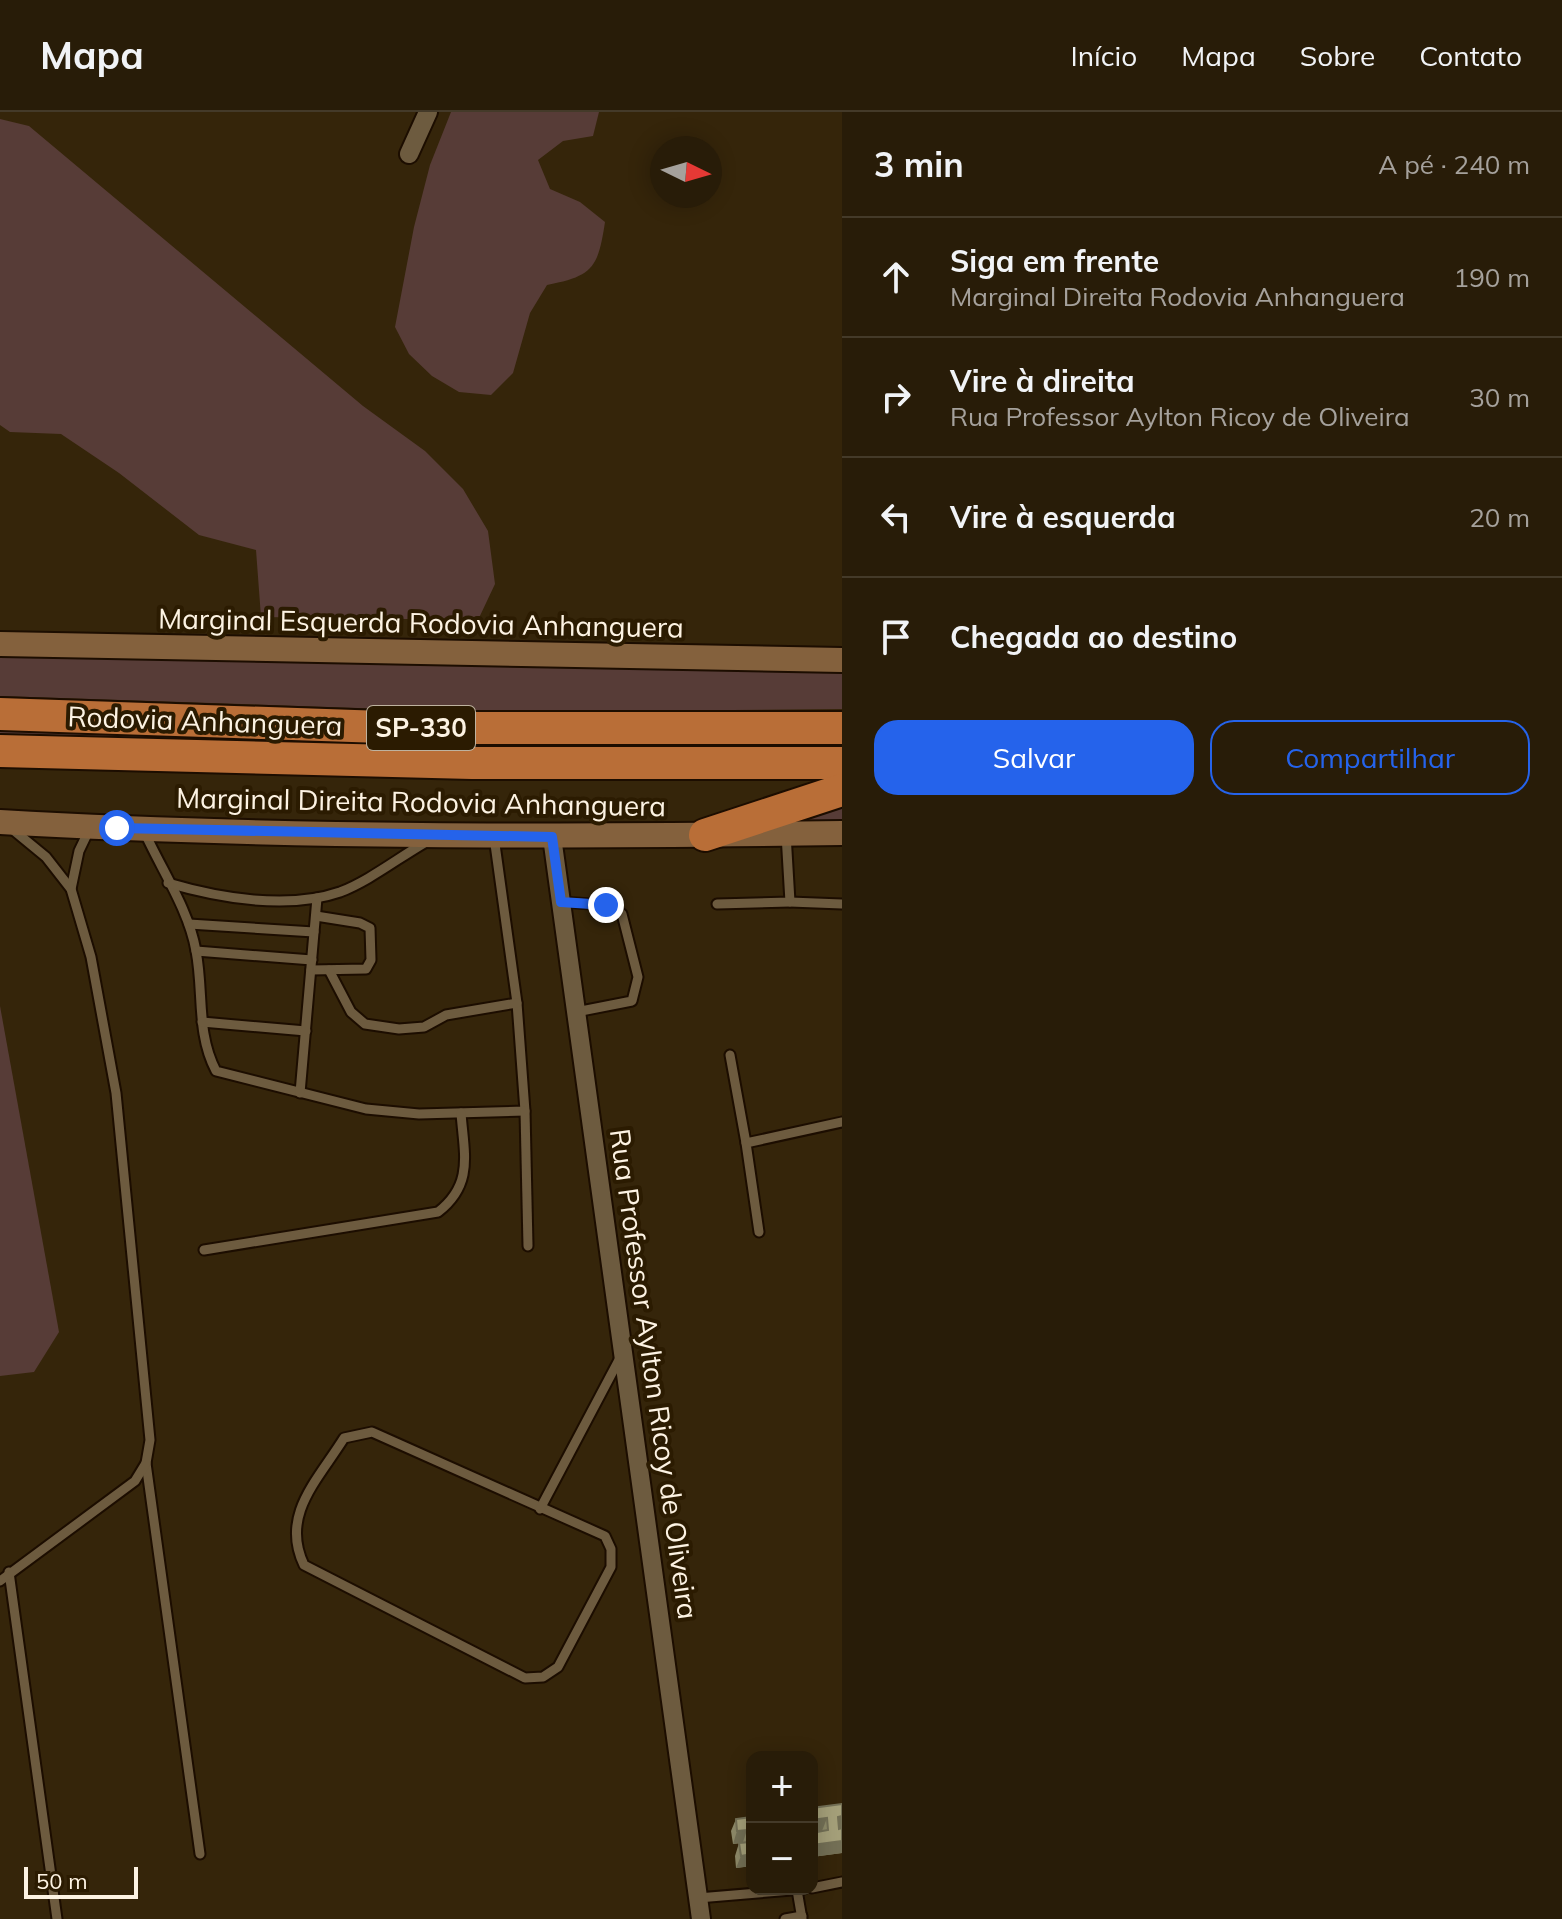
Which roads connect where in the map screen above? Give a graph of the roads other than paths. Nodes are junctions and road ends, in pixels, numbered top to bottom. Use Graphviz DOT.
graph roads {
  1 [pos="428,112"];
  2 [pos="409,154"];
  3 [pos="0,644"];
  4 [pos="842,660"];
  5 [pos="0,714"];
  6 [pos="842,728"];
  7 [pos="0,751"];
  8 [pos="842,763"];
  9 [pos="842,790"];
  10 [pos="2,822"];
  11 [pos="91,827"];
  12 [pos="143,828"];
  13 [pos="842,833"];
  14 [pos="786,834"];
  15 [pos="705,835"];
  16 [pos="436,837"];
  17 [pos="494,837"];
  18 [pos="552,837"];
  19 [pos="168,883"];
  20 [pos="71,889"];
  21 [pos="317,898"];
  22 [pos="561,902"];
  23 [pos="790,902"];
  24 [pos="717,904"];
  25 [pos="842,904"];
  26 [pos="316,916"];
  27 [pos="189,924"];
  28 [pos="314,932"];
  29 [pos="196,951"];
  30 [pos="312,965"];
  31 [pos="329,970"];
  32 [pos="517,1003"];
  33 [pos="576,1012"];
  34 [pos="202,1022"];
  35 [pos="306,1031"];
  36 [pos="730,1055"];
  37 [pos="300,1093"];
  38 [pos="525,1111"];
  39 [pos="461,1113"];
  40 [pos="842,1122"];
  41 [pos="746,1143"];
  42 [pos="759,1232"];
  43 [pos="528,1246"];
  44 [pos="204,1250"];
  45 [pos="623,1353"];
  46 [pos="146,1463"];
  47 [pos="540,1509"];
  48 [pos="9,1572"];
  49 [pos="0,1581"];
  50 [pos="200,1854"];
  51 [pos="842,1882"];
  52 [pos="818,1887"];
  53 [pos="746,1894"];
  54 [pos="801,1895"];
  55 [pos="698,1898"];
  56 [pos="802,1917"];
  57 [pos="57,1919"];
  58 [pos="701,1919"];
  59 [pos="785,1919"];
  1 -- 2 [label="street"];
  3 -- 4 [label="street, Marginal Esquerda Rodovia Anhanguera"];
  5 -- 6 [label="highway, Rodovia Anhanguera / SP-330"];
  7 -- 8 [label="highway, Rodovia Anhanguera / SP-330"];
  9 -- 15 [label="highway"];
  10 -- 11 [label="street, Marginal Direita Rodovia Anhanguera"];
  10 -- 20 [label="lane"];
  11 -- 12 [label="street, Marginal Direita Rodovia Anhanguera"];
  11 -- 20 [label="lane"];
  12 -- 16 [label="street, Marginal Direita Rodovia Anhanguera"];
  12 -- 19 [label="lane"];
  13 -- 14 [label="street, Marginal Direita Rodovia Anhanguera"];
  14 -- 15 [label="street, Marginal Direita Rodovia Anhanguera"];
  14 -- 23 [label="lane"];
  15 -- 18 [label="street, Marginal Direita Rodovia Anhanguera"];
  16 -- 17 [label="street, Marginal Direita Rodovia Anhanguera"];
  16 -- 21 [label="lane"];
  17 -- 18 [label="street, Marginal Direita Rodovia Anhanguera"];
  17 -- 32 [label="lane"];
  18 -- 22 [label="street, Rua Professor Aylton Ricoy de Oliveira"];
  19 -- 21 [label="lane"];
  19 -- 27 [label="lane"];
  20 -- 46 [label="lane"];
  21 -- 26 [label="lane"];
  22 -- 33 [label="street, Rua Professor Aylton Ricoy de Oliveira"];
  22 -- 33 [label="lane"];
  23 -- 24 [label="lane"];
  23 -- 25 [label="lane"];
  26 -- 28 [label="lane"];
  26 -- 31 [label="lane"];
  27 -- 28 [label="lane"];
  27 -- 29 [label="lane"];
  28 -- 30 [label="lane"];
  29 -- 30 [label="lane"];
  29 -- 34 [label="lane"];
  30 -- 31 [label="lane"];
  30 -- 35 [label="lane"];
  31 -- 32 [label="lane"];
  32 -- 38 [label="lane"];
  33 -- 45 [label="street, Rua Professor Aylton Ricoy de Oliveira"];
  34 -- 35 [label="lane"];
  34 -- 37 [label="lane"];
  35 -- 37 [label="lane"];
  36 -- 41 [label="lane"];
  37 -- 39 [label="lane"];
  38 -- 39 [label="lane"];
  38 -- 43 [label="lane"];
  39 -- 44 [label="lane"];
  40 -- 41 [label="lane"];
  41 -- 42 [label="lane"];
  45 -- 47 [label="lane"];
  45 -- 55 [label="street, Rua Professor Aylton Ricoy de Oliveira"];
  46 -- 48 [label="lane"];
  46 -- 50 [label="lane"];
  47 -- 47 [label="lane"];
  48 -- 49 [label="lane"];
  48 -- 57 [label="lane"];
  51 -- 52 [label="lane"];
  53 -- 55 [label="lane"];
  54 -- 56 [label="lane"];
  55 -- 58 [label="street, Rua Professor Aylton Ricoy de Oliveira"];
  56 -- 59 [label="lane"];
}
